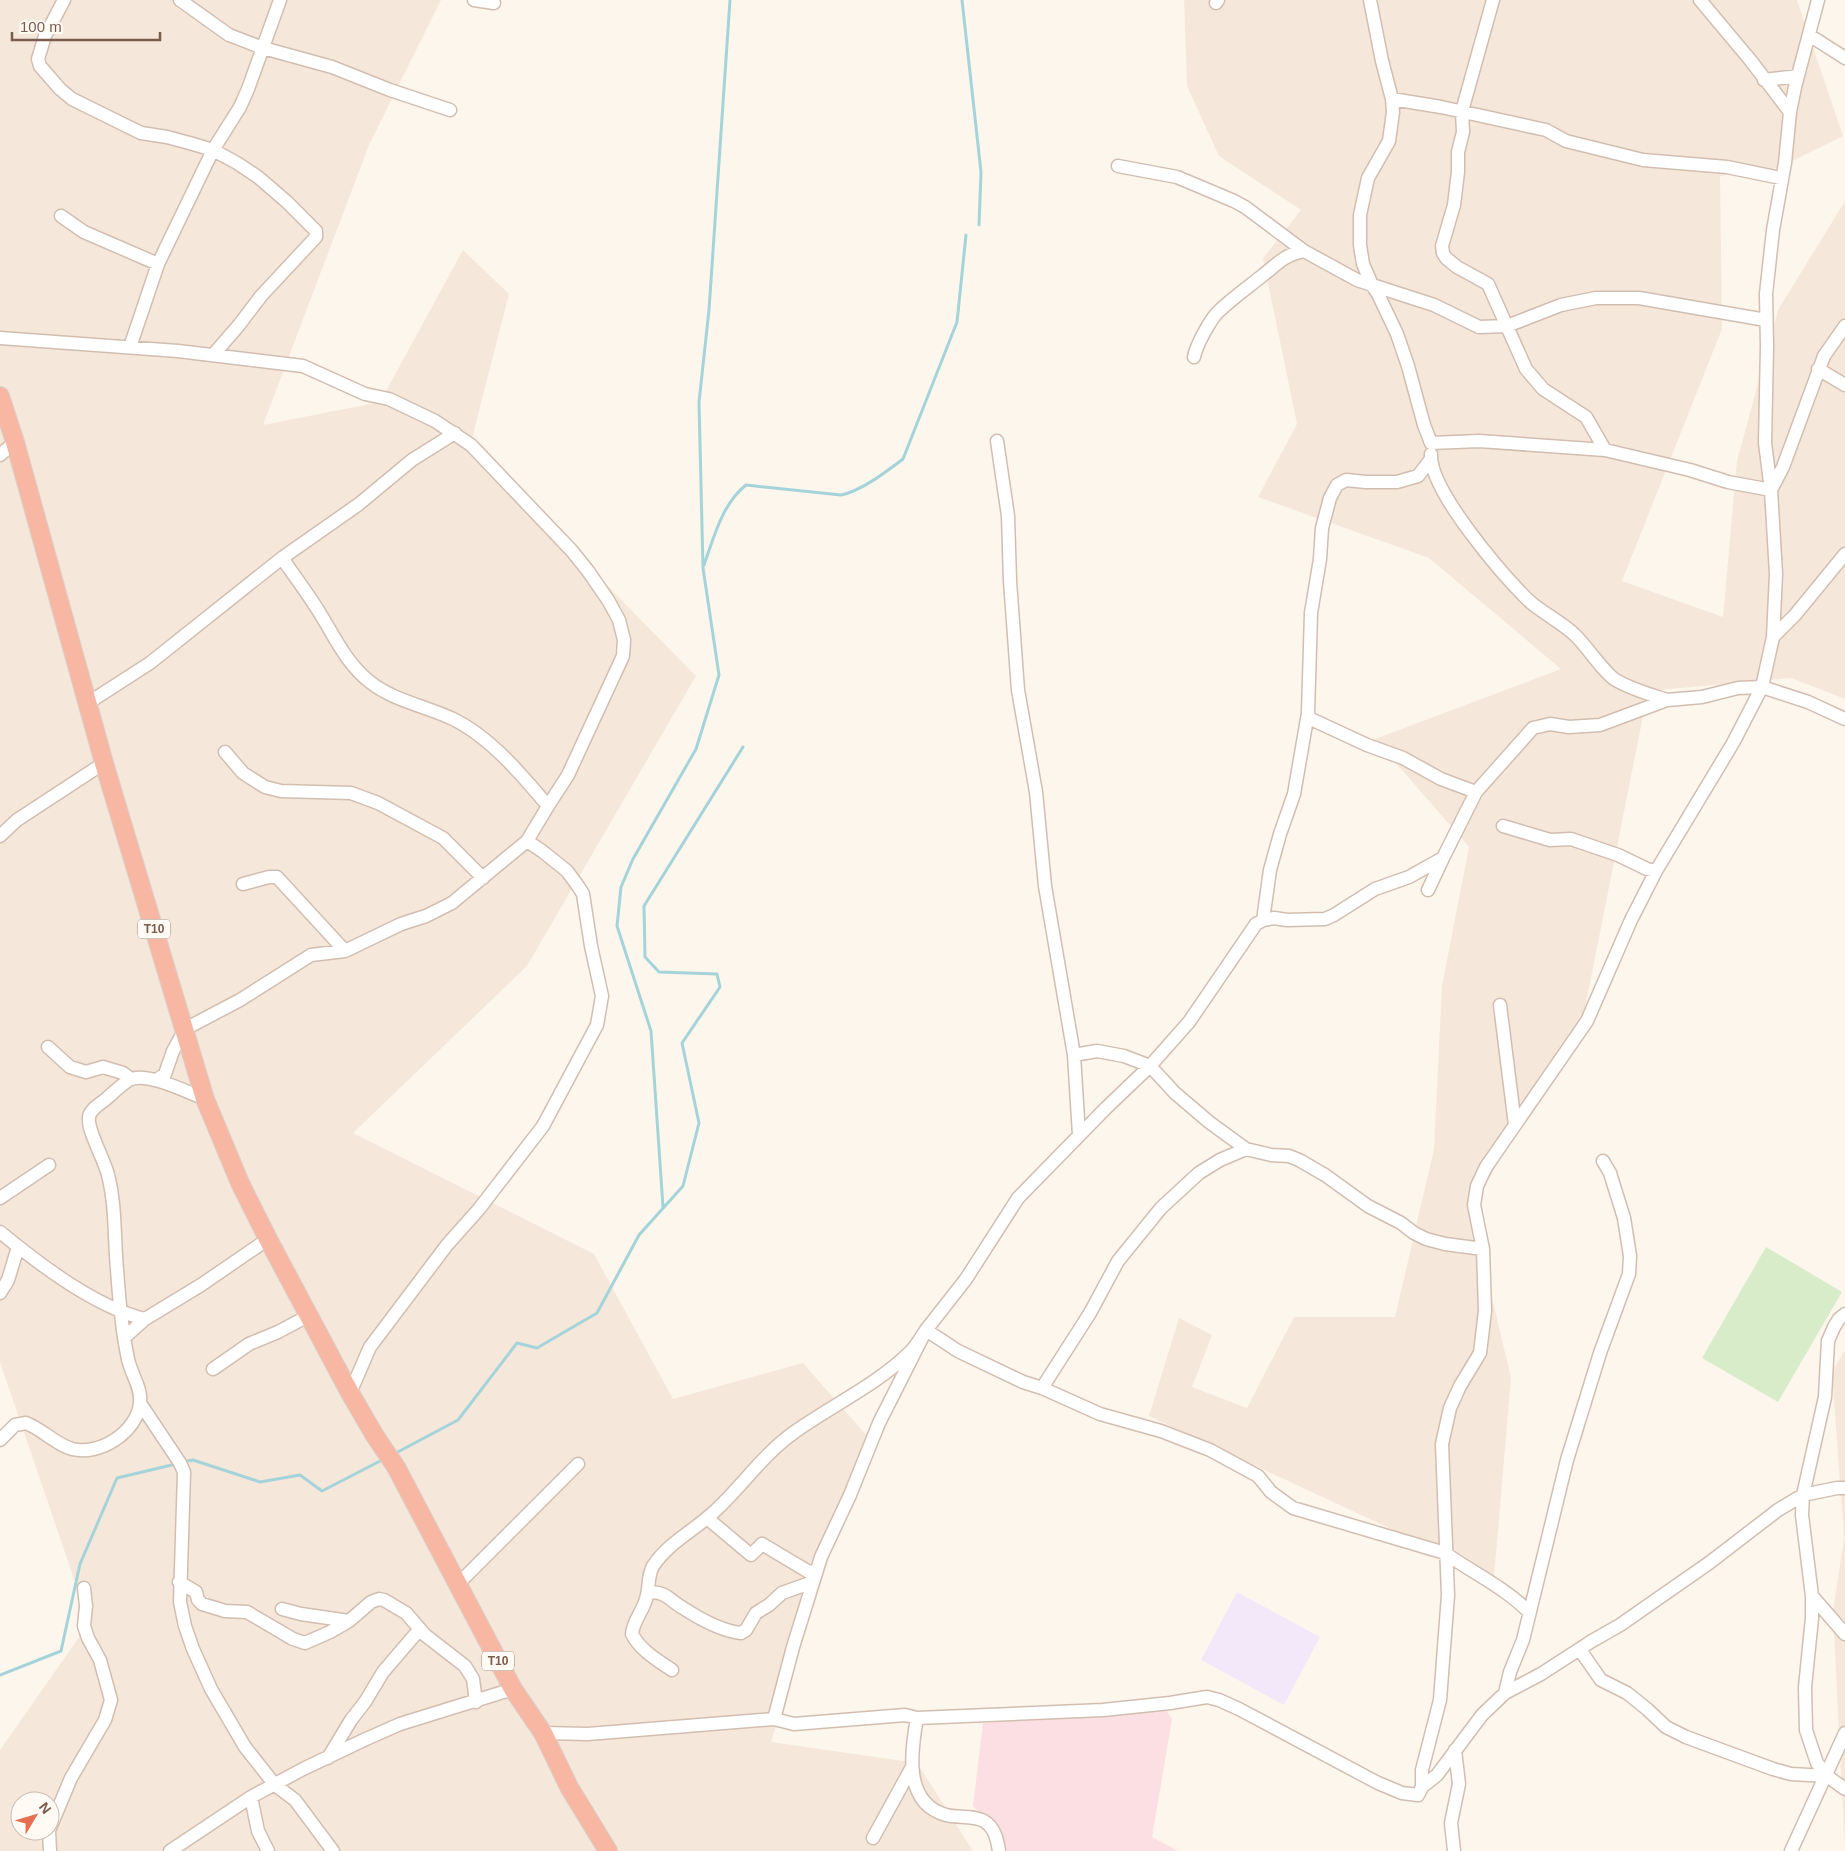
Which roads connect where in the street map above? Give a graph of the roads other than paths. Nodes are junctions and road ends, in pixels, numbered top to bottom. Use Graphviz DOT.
graph roads {
  1 [pos="64,0"];
  2 [pos="180,0"];
  3 [pos="280,0"];
  4 [pos="474,0"];
  5 [pos="1370,0"];
  6 [pos="1493,0"];
  7 [pos="1700,0"];
  8 [pos="1818,0"];
  9 [pos="494,3"];
  10 [pos="1809,35"];
  11 [pos="263,48"];
  12 [pos="1845,58"];
  13 [pos="1798,76"];
  14 [pos="1764,80"];
  15 [pos="1392,99"];
  16 [pos="450,110"];
  17 [pos="1462,112"];
  18 [pos="1790,112"];
  19 [pos="212,150"];
  20 [pos="1118,166"];
  21 [pos="1781,178"];
  22 [pos="61,216"];
  23 [pos="1304,251"];
  24 [pos="158,264"];
  25 [pos="1372,285"];
  26 [pos="1766,320"];
  27 [pos="1507,326"];
  28 [pos="1845,326"];
  29 [pos="0,338"];
  30 [pos="130,347"];
  31 [pos="213,355"];
  32 [pos="1194,357"];
  33 [pos="1818,369"];
  34 [pos="1845,385"];
  35 [pos="0,396"];
  36 [pos="455,433"];
  37 [pos="997,441"];
  38 [pos="15,442"];
  39 [pos="1431,443"];
  40 [pos="1605,450"];
  41 [pos="0,455"];
  42 [pos="1431,459"];
  43 [pos="1771,490"];
  44 [pos="1845,554"];
  45 [pos="282,558"];
  46 [pos="1773,638"];
  47 [pos="1762,687"];
  48 [pos="1667,700"];
  49 [pos="88,703"];
  50 [pos="1308,713"];
  51 [pos="1845,719"];
  52 [pos="225,752"];
  53 [pos="104,763"];
  54 [pos="1476,792"];
  55 [pos="548,806"];
  56 [pos="1503,826"];
  57 [pos="0,836"];
  58 [pos="528,841"];
  59 [pos="1443,858"];
  60 [pos="1656,871"];
  61 [pos="483,878"];
  62 [pos="243,884"];
  63 [pos="1428,890"];
  64 [pos="1263,920"];
  65 [pos="345,951"];
  66 [pos="1500,1005"];
  67 [pos="185,1029"];
  68 [pos="48,1047"];
  69 [pos="1074,1055"];
  70 [pos="1150,1066"];
  71 [pos="131,1079"];
  72 [pos="158,1079"];
  73 [pos="204,1099"];
  74 [pos="1515,1125"];
  75 [pos="1079,1136"];
  76 [pos="1246,1149"];
  77 [pos="1604,1160"];
  78 [pos="49,1166"];
  79 [pos="0,1198"];
  80 [pos="0,1232"];
  81 [pos="268,1238"];
  82 [pos="18,1247"];
  83 [pos="1483,1249"];
  84 [pos="0,1294"];
  85 [pos="122,1310"];
  86 [pos="1845,1314"];
  87 [pos="308,1316"];
  88 [pos="145,1319"];
  89 [pos="926,1330"];
  90 [pos="125,1337"];
  91 [pos="213,1369"];
  92 [pos="1042,1388"];
  93 [pos="350,1393"];
  94 [pos="140,1403"];
  95 [pos="0,1440"];
  96 [pos="578,1464"];
  97 [pos="1845,1488"];
  98 [pos="1803,1495"];
  99 [pos="707,1518"];
  100 [pos="1445,1552"];
  101 [pos="814,1576"];
  102 [pos="180,1582"];
  103 [pos="458,1584"];
  104 [pos="84,1588"];
  105 [pos="648,1592"];
  106 [pos="1812,1596"];
  107 [pos="282,1609"];
  108 [pos="1529,1612"];
  109 [pos="349,1621"];
  110 [pos="419,1630"];
  111 [pos="1845,1634"];
  112 [pos="1580,1650"];
  113 [pos="672,1670"];
  114 [pos="513,1690"];
  115 [pos="1506,1694"];
  116 [pos="476,1702"];
  117 [pos="917,1718"];
  118 [pos="774,1719"];
  119 [pos="543,1733"];
  120 [pos="1844,1737"];
  121 [pos="1455,1750"];
  122 [pos="328,1758"];
  123 [pos="912,1767"];
  124 [pos="1827,1776"];
  125 [pos="275,1785"];
  126 [pos="1422,1787"];
  127 [pos="1845,1789"];
  128 [pos="251,1797"];
  129 [pos="60,1804"];
  130 [pos="873,1838"];
  131 [pos="170,1851"];
  132 [pos="268,1851"];
  133 [pos="332,1851"];
  134 [pos="608,1851"];
  135 [pos="999,1851"];
  136 [pos="1454,1851"];
  137 [pos="1792,1851"];
  1 -- 19 [label="street"];
  2 -- 11 [label="street"];
  3 -- 11 [label="street"];
  4 -- 9 [label="street"];
  5 -- 15 [label="street"];
  6 -- 17 [label="street"];
  7 -- 14 [label="street"];
  8 -- 10 [label="street"];
  10 -- 12 [label="street"];
  10 -- 13 [label="street"];
  11 -- 16 [label="street"];
  11 -- 19 [label="street"];
  13 -- 14 [label="street"];
  13 -- 18 [label="street"];
  14 -- 18 [label="street"];
  15 -- 17 [label="street"];
  15 -- 25 [label="street"];
  17 -- 21 [label="street"];
  17 -- 27 [label="street"];
  18 -- 21 [label="street"];
  19 -- 24 [label="street"];
  19 -- 31 [label="street"];
  20 -- 23 [label="street"];
  21 -- 26 [label="street"];
  22 -- 24 [label="street"];
  23 -- 25 [label="street"];
  23 -- 32 [label="street"];
  24 -- 30 [label="street"];
  25 -- 27 [label="street"];
  25 -- 39 [label="street"];
  26 -- 27 [label="street"];
  26 -- 43 [label="street"];
  27 -- 40 [label="street"];
  28 -- 33 [label="street"];
  29 -- 30 [label="street"];
  30 -- 31 [label="street"];
  31 -- 36 [label="street"];
  33 -- 34 [label="street"];
  33 -- 43 [label="street"];
  35 -- 38 [label="highway, T10"];
  36 -- 45 [label="street"];
  36 -- 55 [label="street"];
  37 -- 69 [label="street"];
  38 -- 41 [label="street"];
  38 -- 49 [label="highway, T10"];
  39 -- 40 [label="street"];
  39 -- 42 [label="street"];
  40 -- 43 [label="street"];
  42 -- 48 [label="street"];
  42 -- 50 [label="street"];
  43 -- 46 [label="street"];
  44 -- 46 [label="street"];
  45 -- 49 [label="street"];
  45 -- 55 [label="street"];
  46 -- 47 [label="street"];
  47 -- 48 [label="street"];
  47 -- 51 [label="street"];
  47 -- 60 [label="street"];
  48 -- 54 [label="street"];
  49 -- 53 [label="highway, T10"];
  50 -- 54 [label="street"];
  50 -- 64 [label="street"];
  52 -- 61 [label="street"];
  53 -- 57 [label="street"];
  53 -- 67 [label="highway, T10"];
  54 -- 59 [label="street"];
  55 -- 58 [label="street"];
  56 -- 60 [label="street"];
  58 -- 61 [label="street"];
  58 -- 93 [label="street"];
  59 -- 63 [label="street"];
  59 -- 64 [label="street"];
  60 -- 74 [label="street"];
  61 -- 65 [label="street"];
  62 -- 65 [label="street"];
  64 -- 70 [label="street"];
  65 -- 67 [label="street"];
  66 -- 74 [label="street"];
  67 -- 72 [label="street"];
  67 -- 73 [label="highway, T10"];
  68 -- 71 [label="street"];
  69 -- 70 [label="street"];
  69 -- 75 [label="street"];
  70 -- 75 [label="street"];
  70 -- 76 [label="street"];
  71 -- 72 [label="street"];
  71 -- 85 [label="street"];
  72 -- 73 [label="street"];
  73 -- 81 [label="highway, T10"];
  74 -- 83 [label="street"];
  75 -- 89 [label="street"];
  76 -- 83 [label="street"];
  76 -- 92 [label="street"];
  77 -- 108 [label="street"];
  78 -- 79 [label="street"];
  80 -- 82 [label="street"];
  81 -- 87 [label="highway, T10"];
  81 -- 88 [label="street"];
  82 -- 84 [label="street"];
  82 -- 85 [label="street"];
  83 -- 100 [label="street"];
  85 -- 88 [label="street"];
  85 -- 90 [label="street"];
  86 -- 98 [label="street"];
  87 -- 91 [label="street"];
  87 -- 93 [label="highway, T10"];
  88 -- 90 [label="street"];
  89 -- 92 [label="street"];
  89 -- 99 [label="street"];
  89 -- 101 [label="street"];
  90 -- 94 [label="street"];
  92 -- 100 [label="street"];
  93 -- 103 [label="highway, T10"];
  94 -- 95 [label="street"];
  94 -- 102 [label="street"];
  96 -- 103 [label="street"];
  97 -- 98 [label="street"];
  98 -- 106 [label="street"];
  98 -- 112 [label="street"];
  99 -- 101 [label="street"];
  99 -- 105 [label="street"];
  100 -- 108 [label="street"];
  100 -- 126 [label="street"];
  101 -- 105 [label="street"];
  101 -- 118 [label="street"];
  102 -- 109 [label="street"];
  102 -- 125 [label="street"];
  103 -- 114 [label="highway, T10"];
  104 -- 129 [label="street"];
  105 -- 113 [label="street"];
  106 -- 111 [label="street"];
  106 -- 124 [label="street"];
  107 -- 109 [label="street"];
  108 -- 115 [label="street"];
  109 -- 110 [label="street"];
  110 -- 116 [label="street"];
  110 -- 122 [label="street"];
  112 -- 115 [label="street"];
  112 -- 124 [label="street"];
  114 -- 116 [label="street"];
  114 -- 119 [label="highway, T10"];
  115 -- 121 [label="street"];
  116 -- 122 [label="street"];
  117 -- 118 [label="street"];
  117 -- 123 [label="street"];
  117 -- 126 [label="street"];
  118 -- 119 [label="street"];
  119 -- 134 [label="highway, T10"];
  120 -- 124 [label="street"];
  121 -- 126 [label="street"];
  121 -- 136 [label="street"];
  122 -- 125 [label="street"];
  123 -- 130 [label="street"];
  123 -- 135 [label="street"];
  124 -- 127 [label="street"];
  124 -- 137 [label="street"];
  125 -- 128 [label="street"];
  125 -- 133 [label="street"];
  128 -- 131 [label="street"];
  128 -- 132 [label="street"];
}
